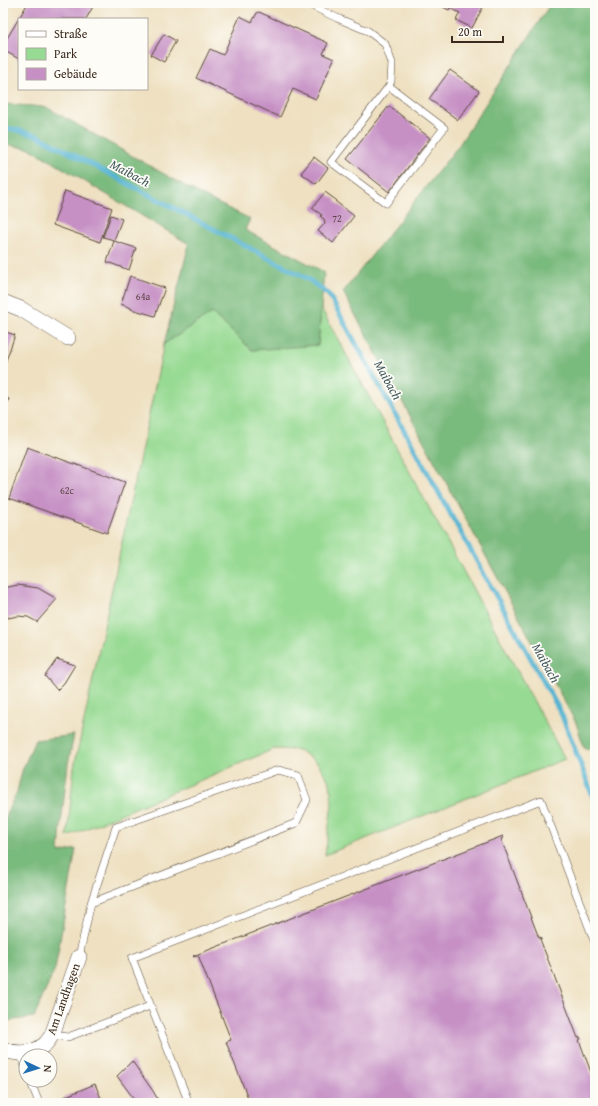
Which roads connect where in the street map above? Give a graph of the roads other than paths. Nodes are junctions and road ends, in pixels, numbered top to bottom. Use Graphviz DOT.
graph roads {
  1 [pos="306,3"];
  2 [pos="389,86"];
  3 [pos="3,302"];
  4 [pos="68,338"];
  5 [pos="91,902"];
  6 [pos="595,943"];
  7 [pos="79,957"];
  8 [pos="150,1006"];
  9 [pos="52,1035"];
  10 [pos="39,1048"];
  11 [pos="3,1049"];
  12 [pos="18,1053"];
  13 [pos="33,1088"];
  14 [pos="39,1103"];
  15 [pos="189,1103"];
  1 -- 2 [label="lane"];
  2 -- 2 [label="lane"];
  3 -- 4 [label="street"];
  5 -- 5 [label="lane"];
  5 -- 7 [label="lane"];
  6 -- 8 [label="lane"];
  7 -- 9 [label="street, Am Landhagen"];
  8 -- 9 [label="lane"];
  8 -- 15 [label="lane"];
  9 -- 10 [label="street, Am Landhagen"];
  11 -- 12 [label="street, Am Landhagen"];
  13 -- 14 [label="lane"];
}
